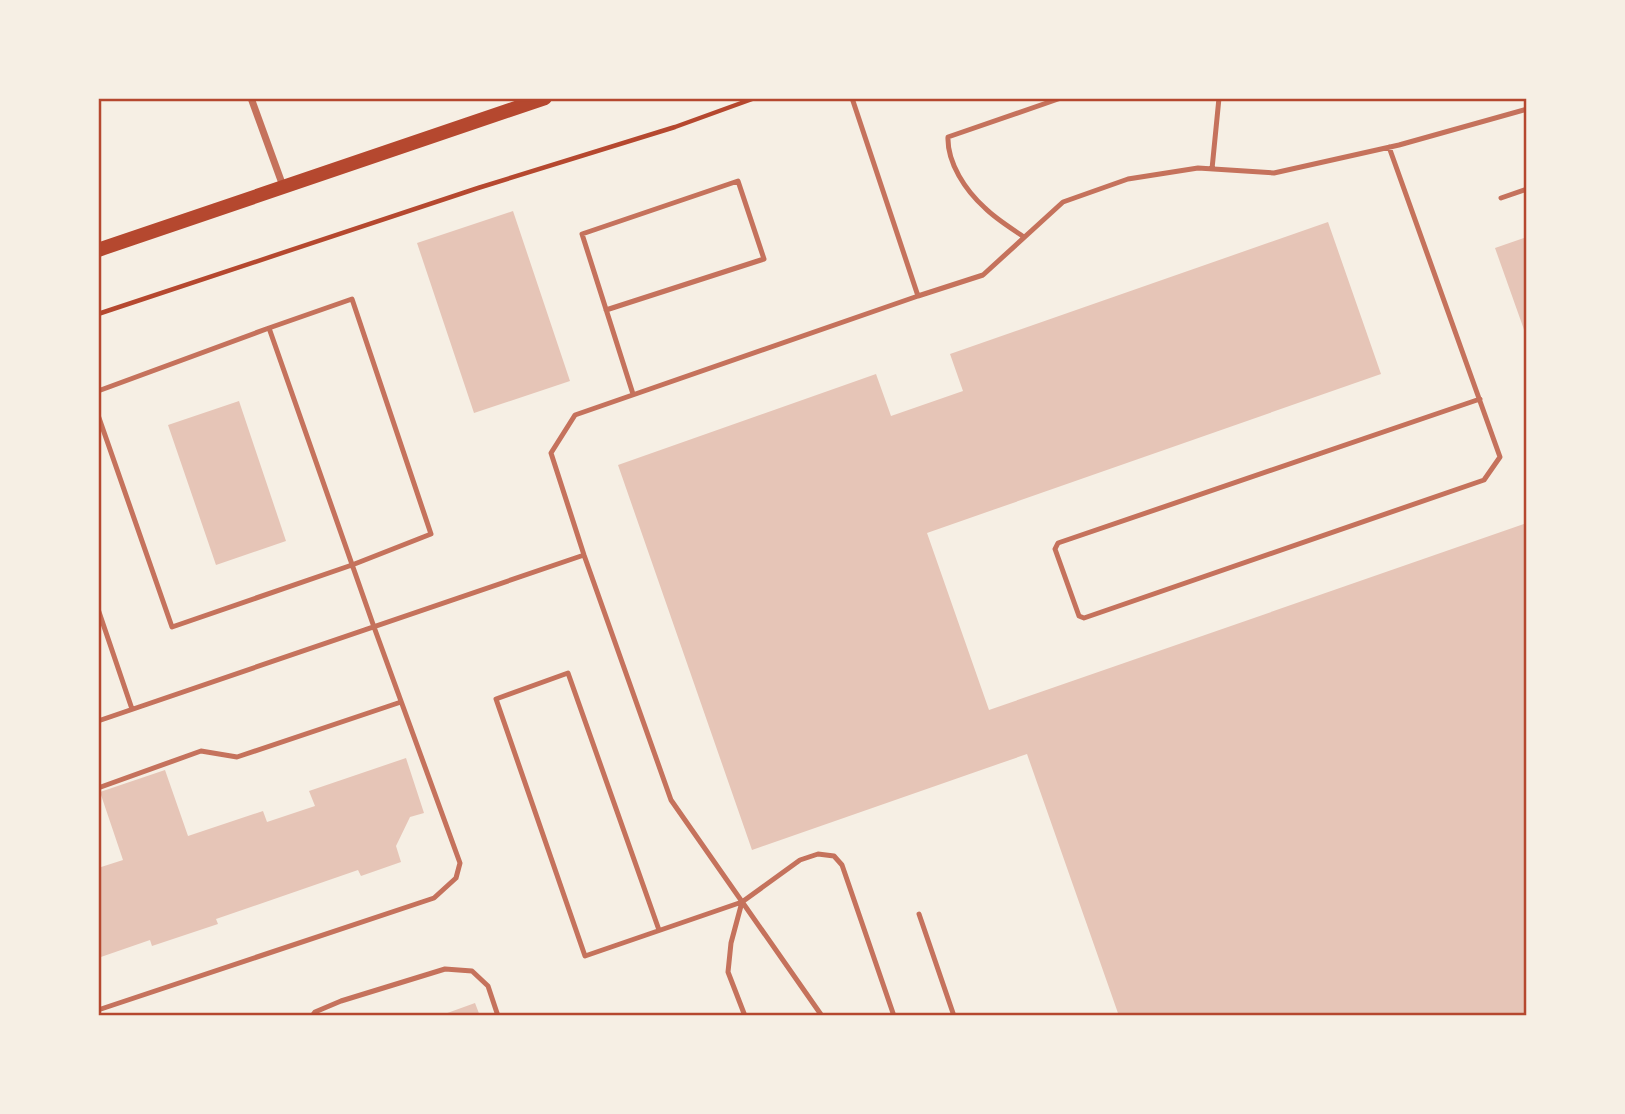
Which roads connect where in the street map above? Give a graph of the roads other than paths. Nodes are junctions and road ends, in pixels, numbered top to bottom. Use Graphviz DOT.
graph roads {
  1 [pos="251,98"];
  2 [pos="545,98"];
  3 [pos="852,98"];
  4 [pos="1061,98"];
  5 [pos="1219,98"];
  6 [pos="1527,109"];
  7 [pos="1389,147"];
  8 [pos="1212,169"];
  9 [pos="284,187"];
  10 [pos="1527,189"];
  11 [pos="1501,198"];
  12 [pos="1024,237"];
  13 [pos="98,250"];
  14 [pos="918,296"];
  15 [pos="606,310"];
  16 [pos="269,328"];
  17 [pos="98,391"];
  18 [pos="633,394"];
  19 [pos="1480,399"];
  20 [pos="98,415"];
  21 [pos="584,555"];
  22 [pos="352,565"];
  23 [pos="98,609"];
  24 [pos="101,627"];
  25 [pos="374,627"];
  26 [pos="401,702"];
  27 [pos="132,709"];
  28 [pos="98,721"];
  29 [pos="98,788"];
  30 [pos="742,902"];
  31 [pos="919,914"];
  32 [pos="659,930"];
  33 [pos="98,1010"];
  34 [pos="312,1016"];
  35 [pos="498,1016"];
  36 [pos="745,1016"];
  37 [pos="822,1016"];
  38 [pos="894,1016"];
  39 [pos="954,1016"];
  1 -- 9 [label="street"];
  2 -- 9 [label="main road"];
  3 -- 14 [label="lane"];
  4 -- 12 [label="lane"];
  5 -- 8 [label="lane"];
  6 -- 7 [label="lane"];
  7 -- 8 [label="lane"];
  7 -- 19 [label="lane"];
  8 -- 12 [label="lane"];
  9 -- 13 [label="main road"];
  10 -- 11 [label="lane"];
  12 -- 14 [label="lane"];
  14 -- 18 [label="lane"];
  15 -- 15 [label="lane"];
  15 -- 18 [label="lane"];
  16 -- 17 [label="lane"];
  16 -- 22 [label="lane"];
  16 -- 22 [label="lane"];
  18 -- 21 [label="lane"];
  19 -- 19 [label="lane"];
  20 -- 22 [label="lane"];
  21 -- 25 [label="lane"];
  21 -- 30 [label="lane"];
  22 -- 25 [label="lane"];
  23 -- 24 [label="lane"];
  24 -- 27 [label="lane"];
  25 -- 26 [label="lane"];
  25 -- 27 [label="lane"];
  26 -- 29 [label="lane"];
  26 -- 33 [label="lane"];
  27 -- 28 [label="lane"];
  30 -- 32 [label="lane"];
  30 -- 36 [label="lane"];
  30 -- 37 [label="lane"];
  30 -- 38 [label="lane"];
  31 -- 39 [label="lane"];
  32 -- 32 [label="lane"];
  34 -- 35 [label="lane"];
}
